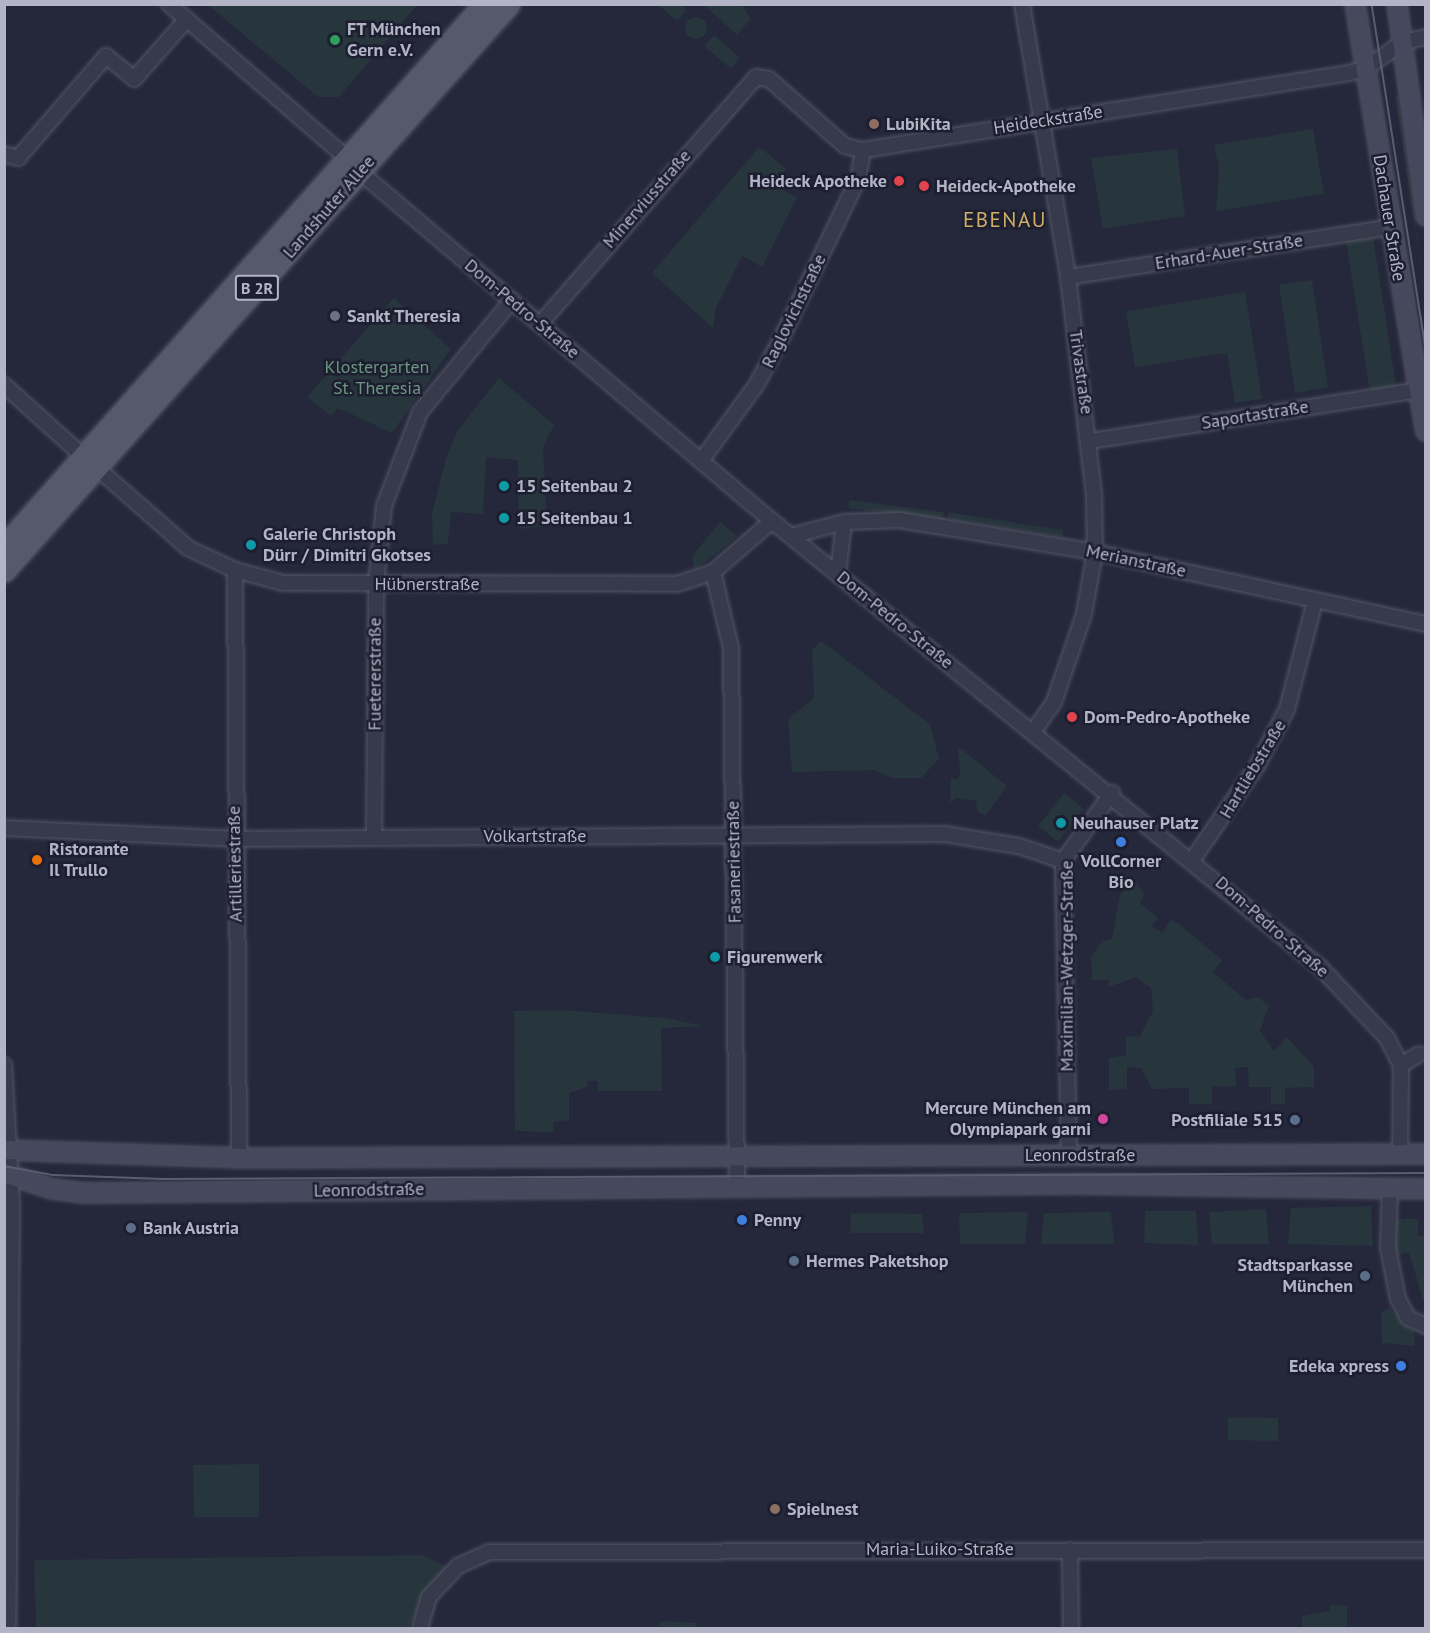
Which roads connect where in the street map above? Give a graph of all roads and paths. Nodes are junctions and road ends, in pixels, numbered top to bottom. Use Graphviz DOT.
graph roads {
  1 [pos="168,4"];
  2 [pos="484,4"];
  3 [pos="509,4"];
  4 [pos="1022,4"];
  5 [pos="1355,4"];
  6 [pos="1397,4"];
  7 [pos="187,19"];
  8 [pos="1425,38"];
  9 [pos="1403,42"];
  10 [pos="1365,69"];
  11 [pos="1040,121"];
  12 [pos="863,150"];
  13 [pos="4,154"];
  14 [pos="354,166"];
  15 [pos="1425,216"];
  16 [pos="1390,227"];
  17 [pos="1068,277"];
  18 [pos="512,300"];
  19 [pos="540,324"];
  20 [pos="4,385"];
  21 [pos="1419,390"];
  22 [pos="1425,431"];
  23 [pos="1090,441"];
  24 [pos="701,461"];
  25 [pos="91,462"];
  26 [pos="772,521"];
  27 [pos="844,522"];
  28 [pos="791,536"];
  29 [pos="4,546"];
  30 [pos="1095,552"];
  31 [pos="235,570"];
  32 [pos="4,571"];
  33 [pos="713,572"];
  34 [pos="838,574"];
  35 [pos="376,584"];
  36 [pos="1316,601"];
  37 [pos="1425,624"];
  38 [pos="1034,731"];
  39 [pos="1112,793"];
  40 [pos="4,828"];
  41 [pos="734,836"];
  42 [pos="374,837"];
  43 [pos="234,839"];
  44 [pos="1193,859"];
  45 [pos="1063,861"];
  46 [pos="1423,1052"];
  47 [pos="4,1065"];
  48 [pos="1401,1065"];
  49 [pos="6,1150"];
  50 [pos="735,1154"];
  51 [pos="1400,1154"];
  52 [pos="1425,1154"];
  53 [pos="1069,1155"];
  54 [pos="239,1158"];
  55 [pos="7,1175"];
  56 [pos="736,1187"];
  57 [pos="1390,1188"];
  58 [pos="1425,1189"];
  59 [pos="1425,1326"];
  60 [pos="8,1414"];
  61 [pos="1070,1550"];
  62 [pos="1425,1550"];
  63 [pos="6,1610"];
  64 [pos="8,1629"];
  65 [pos="420,1629"];
  66 [pos="1071,1629"];
  1 -- 7 [label="street, Dom-Pedro-Straße"];
  2 -- 14 [label="main road, Landshuter Allee / B 2R"];
  3 -- 14 [label="main road, Landshuter Allee / B 2R"];
  4 -- 11 [label="street, Trivastraße"];
  5 -- 10 [label="main road, Dachauer Straße"];
  6 -- 9 [label="main road, Dachauer Straße"];
  7 -- 13 [label="street"];
  7 -- 14 [label="street, Dom-Pedro-Straße"];
  8 -- 9 [label="street"];
  9 -- 10 [label="street"];
  9 -- 15 [label="main road, Dachauer Straße"];
  10 -- 11 [label="street, Heideckstraße"];
  10 -- 16 [label="main road, Dachauer Straße"];
  11 -- 12 [label="street, Heideckstraße"];
  11 -- 17 [label="street, Trivastraße"];
  12 -- 19 [label="street, Minerviusstraße"];
  12 -- 24 [label="street, Raglovichstraße"];
  14 -- 18 [label="street, Dom-Pedro-Straße"];
  14 -- 25 [label="main road, Landshuter Allee / B 2R"];
  16 -- 17 [label="street, Erhard-Auer-Straße"];
  16 -- 21 [label="main road, Dachauer Straße"];
  17 -- 23 [label="street, Trivastraße"];
  18 -- 19 [label="street, Dom-Pedro-Straße"];
  18 -- 35 [label="street, Fuetererstraße"];
  19 -- 24 [label="street, Dom-Pedro-Straße"];
  20 -- 25 [label="street, Hübnerstraße"];
  21 -- 22 [label="main road, Dachauer Straße"];
  21 -- 23 [label="street, Saportastraße"];
  23 -- 30 [label="street, Trivastraße"];
  24 -- 26 [label="street, Dom-Pedro-Straße"];
  25 -- 29 [label="main road, Landshuter Allee / B 2R"];
  25 -- 31 [label="street, Hübnerstraße"];
  25 -- 32 [label="main road, Landshuter Allee / B 2R"];
  26 -- 28 [label="street, Dom-Pedro-Straße"];
  26 -- 33 [label="street, Hübnerstraße"];
  27 -- 28 [label="street, Merianstraße"];
  27 -- 30 [label="street, Merianstraße"];
  27 -- 34 [label="street"];
  28 -- 34 [label="street, Dom-Pedro-Straße"];
  30 -- 36 [label="street, Merianstraße"];
  30 -- 38 [label="street, Trivastraße"];
  31 -- 35 [label="street, Hübnerstraße"];
  31 -- 43 [label="street, Artilleriestraße"];
  33 -- 35 [label="street, Hübnerstraße"];
  33 -- 41 [label="street, Fasaneriestraße"];
  34 -- 38 [label="street, Dom-Pedro-Straße"];
  35 -- 42 [label="street, Fuetererstraße"];
  36 -- 37 [label="street, Merianstraße"];
  36 -- 44 [label="street, Hartliebstraße"];
  38 -- 39 [label="street, Dom-Pedro-Straße"];
  39 -- 44 [label="street, Dom-Pedro-Straße"];
  39 -- 45 [label="street, Maximilian-Wetzger-Straße"];
  40 -- 43 [label="street, Volkartstraße"];
  41 -- 42 [label="street, Volkartstraße"];
  41 -- 45 [label="street, Volkartstraße"];
  41 -- 50 [label="street, Fasaneriestraße"];
  42 -- 43 [label="street, Volkartstraße"];
  43 -- 54 [label="street, Artilleriestraße"];
  44 -- 48 [label="street, Dom-Pedro-Straße"];
  45 -- 53 [label="street, Maximilian-Wetzger-Straße"];
  46 -- 48 [label="street"];
  47 -- 49 [label="street"];
  48 -- 51 [label="street"];
  49 -- 54 [label="main road, Leonrodstraße"];
  49 -- 55 [label="street"];
  50 -- 53 [label="main road, Leonrodstraße"];
  50 -- 54 [label="main road, Leonrodstraße"];
  50 -- 56 [label="street"];
  51 -- 52 [label="main road, Leonrodstraße"];
  51 -- 53 [label="main road, Leonrodstraße"];
  55 -- 56 [label="main road, Leonrodstraße"];
  55 -- 60 [label="street"];
  56 -- 57 [label="main road, Leonrodstraße"];
  57 -- 58 [label="main road, Leonrodstraße"];
  57 -- 59 [label="street"];
  60 -- 63 [label="street"];
  61 -- 62 [label="street, Maria-Luiko-Straße"];
  61 -- 65 [label="street, Maria-Luiko-Straße"];
  61 -- 66 [label="street"];
  63 -- 64 [label="street"];
}
